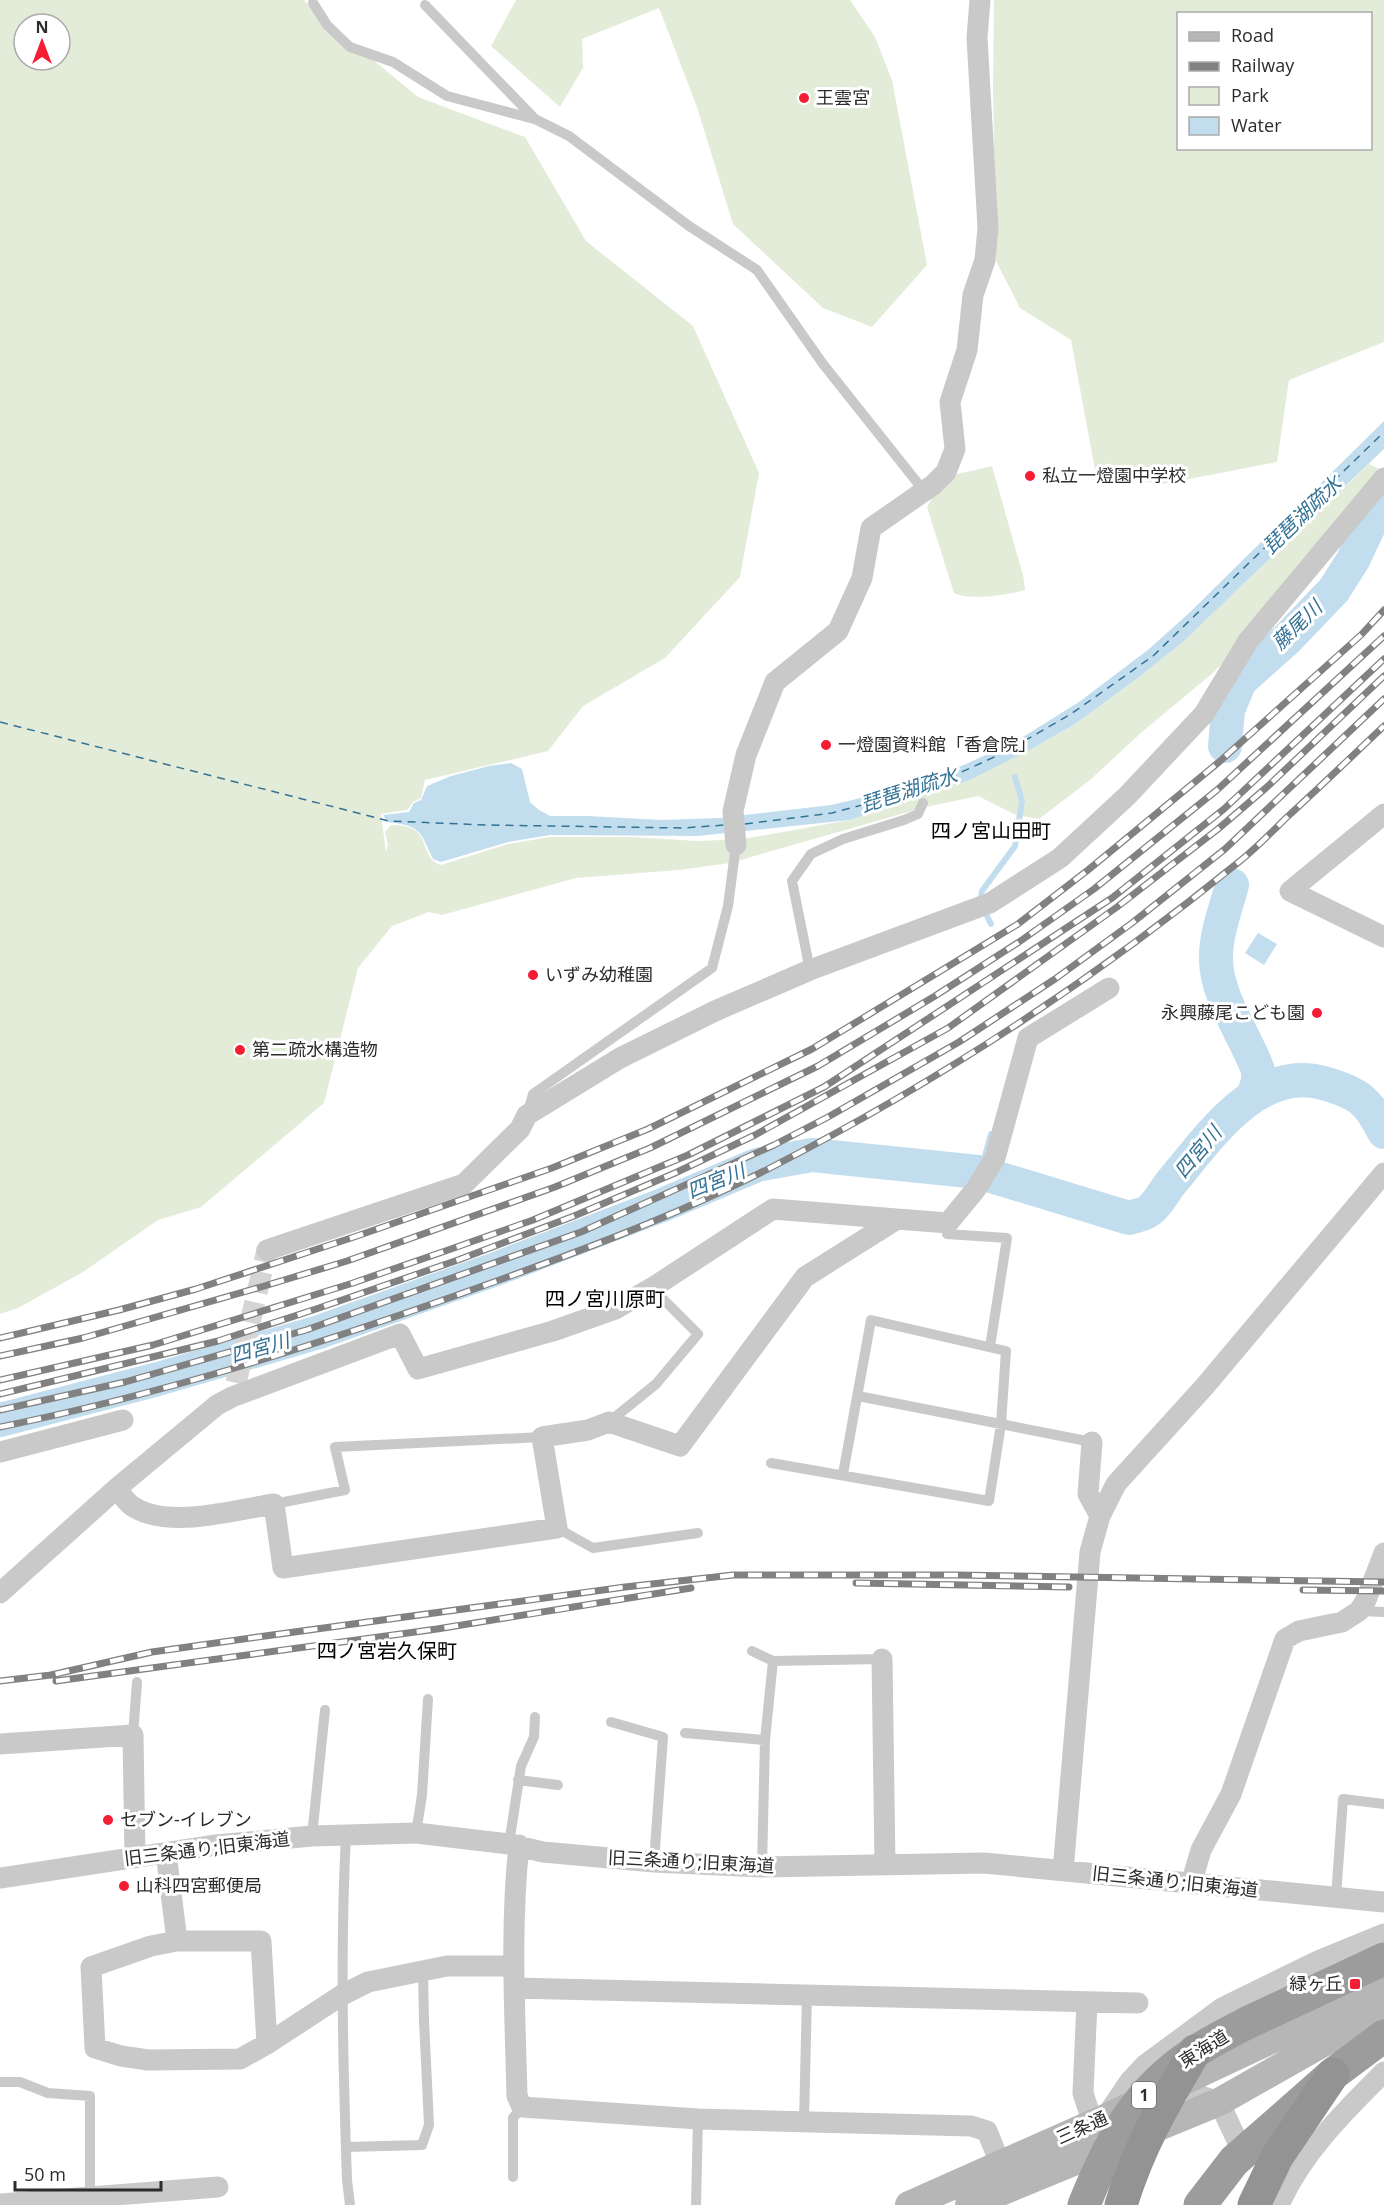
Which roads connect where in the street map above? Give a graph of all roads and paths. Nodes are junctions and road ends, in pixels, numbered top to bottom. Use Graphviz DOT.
graph roads {
  1 [pos="981,0"];
  2 [pos="313,3"];
  3 [pos="425,5"];
  4 [pos="535,119"];
  5 [pos="1384,478"];
  6 [pos="924,491"];
  7 [pos="923,803"];
  8 [pos="1384,813"];
  9 [pos="736,843"];
  10 [pos="1384,938"];
  11 [pos="810,970"];
  12 [pos="1109,988"];
  13 [pos="527,1115"];
  14 [pos="1384,1173"];
  15 [pos="897,1219"];
  16 [pos="948,1222"];
  17 [pos="267,1250"];
  18 [pos="652,1288"];
  19 [pos="990,1347"];
  20 [pos="858,1395"];
  21 [pos="123,1420"];
  22 [pos="609,1422"];
  23 [pos="1001,1424"];
  24 [pos="542,1437"];
  25 [pos="1092,1442"];
  26 [pos="0,1452"];
  27 [pos="771,1463"];
  28 [pos="843,1474"];
  29 [pos="117,1488"];
  30 [pos="274,1504"];
  31 [pos="1100,1516"];
  32 [pos="557,1528"];
  33 [pos="699,1533"];
  34 [pos="1384,1553"];
  35 [pos="0,1593"];
  36 [pos="1359,1611"];
  37 [pos="1384,1612"];
  38 [pos="752,1651"];
  39 [pos="882,1659"];
  40 [pos="773,1661"];
  41 [pos="137,1682"];
  42 [pos="428,1699"];
  43 [pos="325,1710"];
  44 [pos="536,1717"];
  45 [pos="611,1722"];
  46 [pos="685,1733"];
  47 [pos="133,1735"];
  48 [pos="765,1740"];
  49 [pos="0,1744"];
  50 [pos="518,1780"];
  51 [pos="558,1785"];
  52 [pos="1384,1804"];
  53 [pos="416,1833"];
  54 [pos="346,1835"];
  55 [pos="312,1836"];
  56 [pos="514,1844"];
  57 [pos="166,1853"];
  58 [pos="135,1857"];
  59 [pos="654,1862"];
  60 [pos="885,1865"];
  61 [pos="762,1866"];
  62 [pos="1063,1871"];
  63 [pos="0,1878"];
  64 [pos="1191,1884"];
  65 [pos="1336,1898"];
  66 [pos="1384,1902"];
  67 [pos="1384,1935"];
  68 [pos="177,1941"];
  69 [pos="1384,1959"];
  70 [pos="514,1966"];
  71 [pos="423,1972"];
  72 [pos="1384,1987"];
  73 [pos="514,1988"];
  74 [pos="342,1995"];
  75 [pos="807,1995"];
  76 [pos="1087,2002"];
  77 [pos="1137,2003"];
  78 [pos="1384,2011"];
  79 [pos="1384,2036"];
  80 [pos="267,2044"];
  81 [pos="1195,2051"];
  82 [pos="1384,2072"];
  83 [pos="1333,2074"];
  84 [pos="0,2082"];
  85 [pos="1182,2082"];
  86 [pos="1220,2102"];
  87 [pos="522,2107"];
  88 [pos="698,2119"];
  89 [pos="1099,2121"];
  90 [pos="804,2122"];
  91 [pos="346,2147"];
  92 [pos="1242,2153"];
  93 [pos="1003,2164"];
  94 [pos="513,2177"];
  95 [pos="218,2187"];
  96 [pos="90,2197"];
  97 [pos="34,2203"];
  98 [pos="0,2204"];
  99 [pos="350,2205"];
  100 [pos="696,2205"];
  101 [pos="909,2205"];
  102 [pos="969,2205"];
  103 [pos="1084,2205"];
  104 [pos="1121,2205"];
  105 [pos="1200,2205"];
  106 [pos="1254,2205"];
  107 [pos="1280,2205"];
  1 -- 6 [label="street"];
  2 -- 4 [label="lane"];
  3 -- 4 [label="lane"];
  4 -- 6 [label="lane"];
  5 -- 11 [label="street"];
  6 -- 9 [label="street"];
  7 -- 11 [label="lane"];
  8 -- 10 [label="street"];
  9 -- 13 [label="lane"];
  11 -- 13 [label="street"];
  12 -- 16 [label="street"];
  13 -- 17 [label="street"];
  14 -- 31 [label="street"];
  15 -- 16 [label="street"];
  15 -- 18 [label="street"];
  15 -- 22 [label="street"];
  16 -- 19 [label="lane"];
  18 -- 22 [label="lane"];
  18 -- 29 [label="street"];
  19 -- 20 [label="lane"];
  19 -- 23 [label="lane"];
  20 -- 23 [label="lane"];
  20 -- 28 [label="lane"];
  21 -- 26 [label="street"];
  22 -- 24 [label="street"];
  23 -- 25 [label="lane"];
  23 -- 28 [label="lane"];
  24 -- 30 [label="lane"];
  24 -- 32 [label="street"];
  25 -- 31 [label="street"];
  27 -- 28 [label="lane"];
  29 -- 30 [label="street"];
  29 -- 35 [label="street"];
  30 -- 32 [label="street"];
  31 -- 62 [label="street"];
  32 -- 33 [label="lane"];
  34 -- 36 [label="street"];
  36 -- 37 [label="lane"];
  36 -- 64 [label="street"];
  38 -- 40 [label="lane"];
  39 -- 40 [label="lane"];
  39 -- 60 [label="street"];
  40 -- 48 [label="lane"];
  41 -- 47 [label="lane"];
  42 -- 53 [label="lane"];
  43 -- 55 [label="lane"];
  44 -- 50 [label="lane"];
  45 -- 59 [label="lane"];
  46 -- 48 [label="lane"];
  47 -- 49 [label="street"];
  47 -- 58 [label="street"];
  48 -- 61 [label="lane"];
  50 -- 51 [label="lane"];
  50 -- 56 [label="lane"];
  52 -- 65 [label="lane"];
  53 -- 54 [label="street, 旧三条通り;旧東海道"];
  53 -- 56 [label="street, 旧三条通り;旧東海道"];
  54 -- 55 [label="street, 旧三条通り;旧東海道"];
  54 -- 74 [label="lane"];
  55 -- 57 [label="street, 旧三条通り;旧東海道"];
  56 -- 59 [label="street, 旧三条通り;旧東海道"];
  56 -- 70 [label="street"];
  57 -- 58 [label="street, 旧三条通り;旧東海道"];
  57 -- 68 [label="street"];
  58 -- 63 [label="street, 旧三条通り;旧東海道"];
  59 -- 61 [label="street, 旧三条通り;旧東海道"];
  60 -- 61 [label="street, 旧三条通り;旧東海道"];
  60 -- 62 [label="street, 旧三条通り;旧東海道"];
  62 -- 64 [label="street, 旧三条通り;旧東海道"];
  64 -- 65 [label="street, 旧三条通り;旧東海道"];
  65 -- 66 [label="street, 旧三条通り;旧東海道"];
  67 -- 89 [label="street"];
  68 -- 80 [label="street"];
  68 -- 80 [label="street"];
  69 -- 81 [label="highway, 東海道 / 1, bridge"];
  70 -- 71 [label="street"];
  70 -- 73 [label="street"];
  71 -- 74 [label="street"];
  71 -- 91 [label="lane"];
  72 -- 85 [label="main road, 三条通"];
  73 -- 75 [label="street"];
  73 -- 87 [label="street"];
  74 -- 80 [label="street"];
  74 -- 91 [label="lane"];
  75 -- 76 [label="street"];
  75 -- 90 [label="lane"];
  76 -- 77 [label="street"];
  76 -- 89 [label="street"];
  78 -- 86 [label="main road, 三条通"];
  79 -- 83 [label="highway"];
  81 -- 103 [label="highway, 東海道 / 1, bridge"];
  81 -- 104 [label="highway, bridge"];
  82 -- 107 [label="street"];
  83 -- 92 [label="highway"];
  83 -- 106 [label="highway"];
  84 -- 96 [label="lane"];
  85 -- 86 [label="street"];
  85 -- 89 [label="main road, 三条通"];
  86 -- 92 [label="street"];
  86 -- 102 [label="main road, 三条通"];
  87 -- 88 [label="street"];
  87 -- 94 [label="lane"];
  88 -- 90 [label="street"];
  88 -- 100 [label="lane"];
  89 -- 93 [label="main road, 三条通"];
  90 -- 93 [label="street"];
  91 -- 99 [label="lane"];
  92 -- 105 [label="highway"];
  93 -- 101 [label="main road, 三条通"];
  95 -- 96 [label="street"];
  96 -- 97 [label="street"];
  97 -- 98 [label="street"];
}
